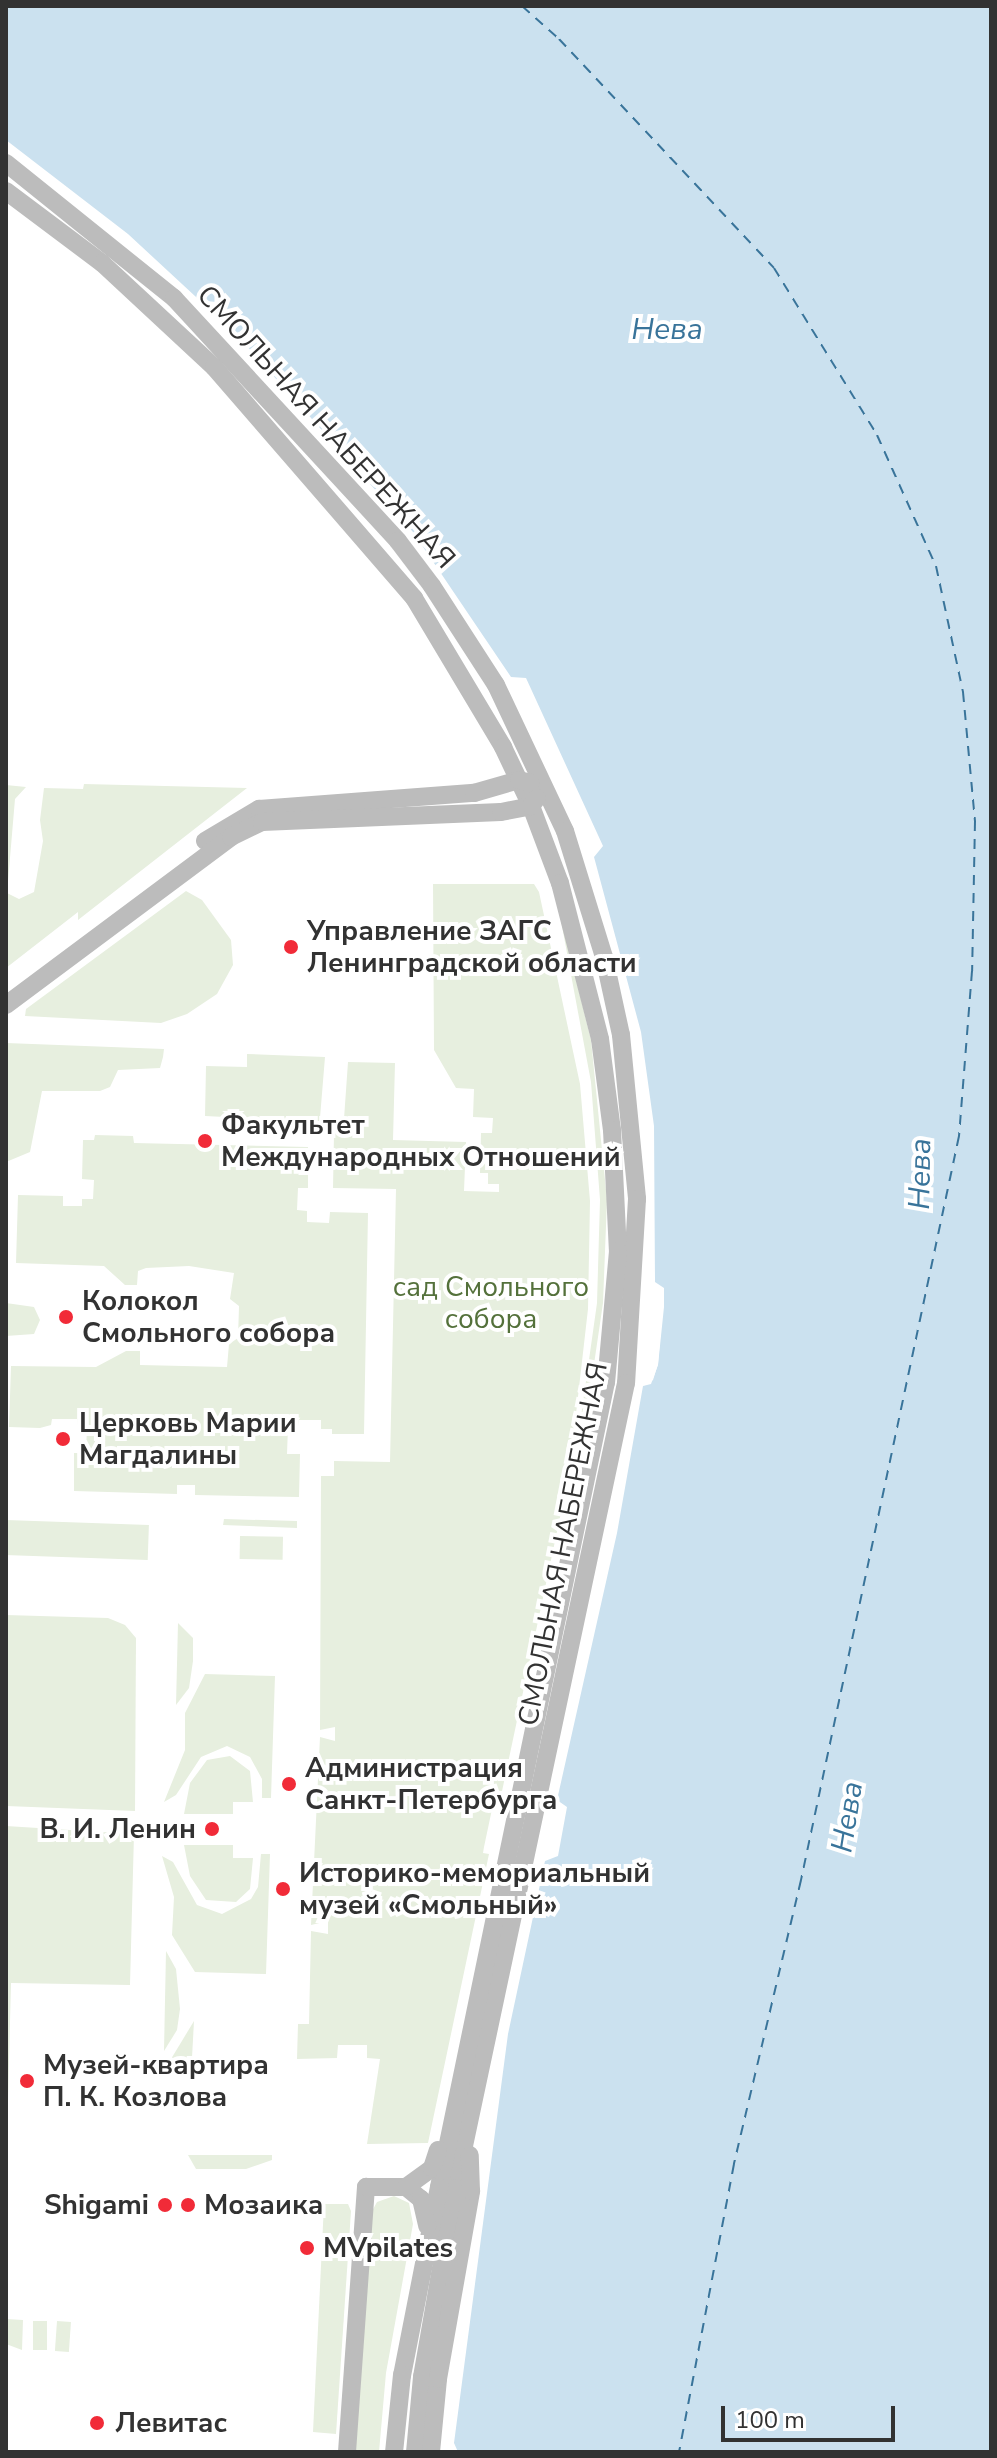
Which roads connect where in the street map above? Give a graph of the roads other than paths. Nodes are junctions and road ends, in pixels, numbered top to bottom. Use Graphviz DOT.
graph roads {
  1 [pos="6,163"];
  2 [pos="6,191"];
  3 [pos="519,780"];
  4 [pos="546,786"];
  5 [pos="531,806"];
  6 [pos="6,992"];
  7 [pos="6,1005"];
  8 [pos="454,2114"];
  9 [pos="470,2132"];
  10 [pos="406,2187"];
  11 [pos="447,2187"];
  12 [pos="428,2241"];
  13 [pos="347,2452"];
  14 [pos="394,2452"];
  15 [pos="415,2452"];
  16 [pos="431,2452"];
  1 -- 4 [label="main road, СМОЛЬНАЯ НАБЕРЕЖНАЯ"];
  2 -- 3 [label="main road, СМОЛЬНАЯ НАБЕРЕЖНАЯ"];
  3 -- 4 [label="main road"];
  3 -- 5 [label="main road, СМОЛЬНАЯ НАБЕРЕЖНАЯ"];
  3 -- 6 [label="main road"];
  4 -- 5 [label="main road"];
  4 -- 9 [label="main road, СМОЛЬНАЯ НАБЕРЕЖНАЯ"];
  5 -- 7 [label="main road"];
  5 -- 8 [label="main road, СМОЛЬНАЯ НАБЕРЕЖНАЯ"];
  8 -- 10 [label="main road"];
  8 -- 11 [label="main road, СМОЛЬНАЯ НАБЕРЕЖНАЯ"];
  9 -- 11 [label="main road, СМОЛЬНАЯ НАБЕРЕЖНАЯ"];
  9 -- 16 [label="main road"];
  10 -- 12 [label="main road"];
  10 -- 13 [label="main road"];
  11 -- 12 [label="main road"];
  11 -- 15 [label="main road"];
  12 -- 14 [label="main road"];
}
